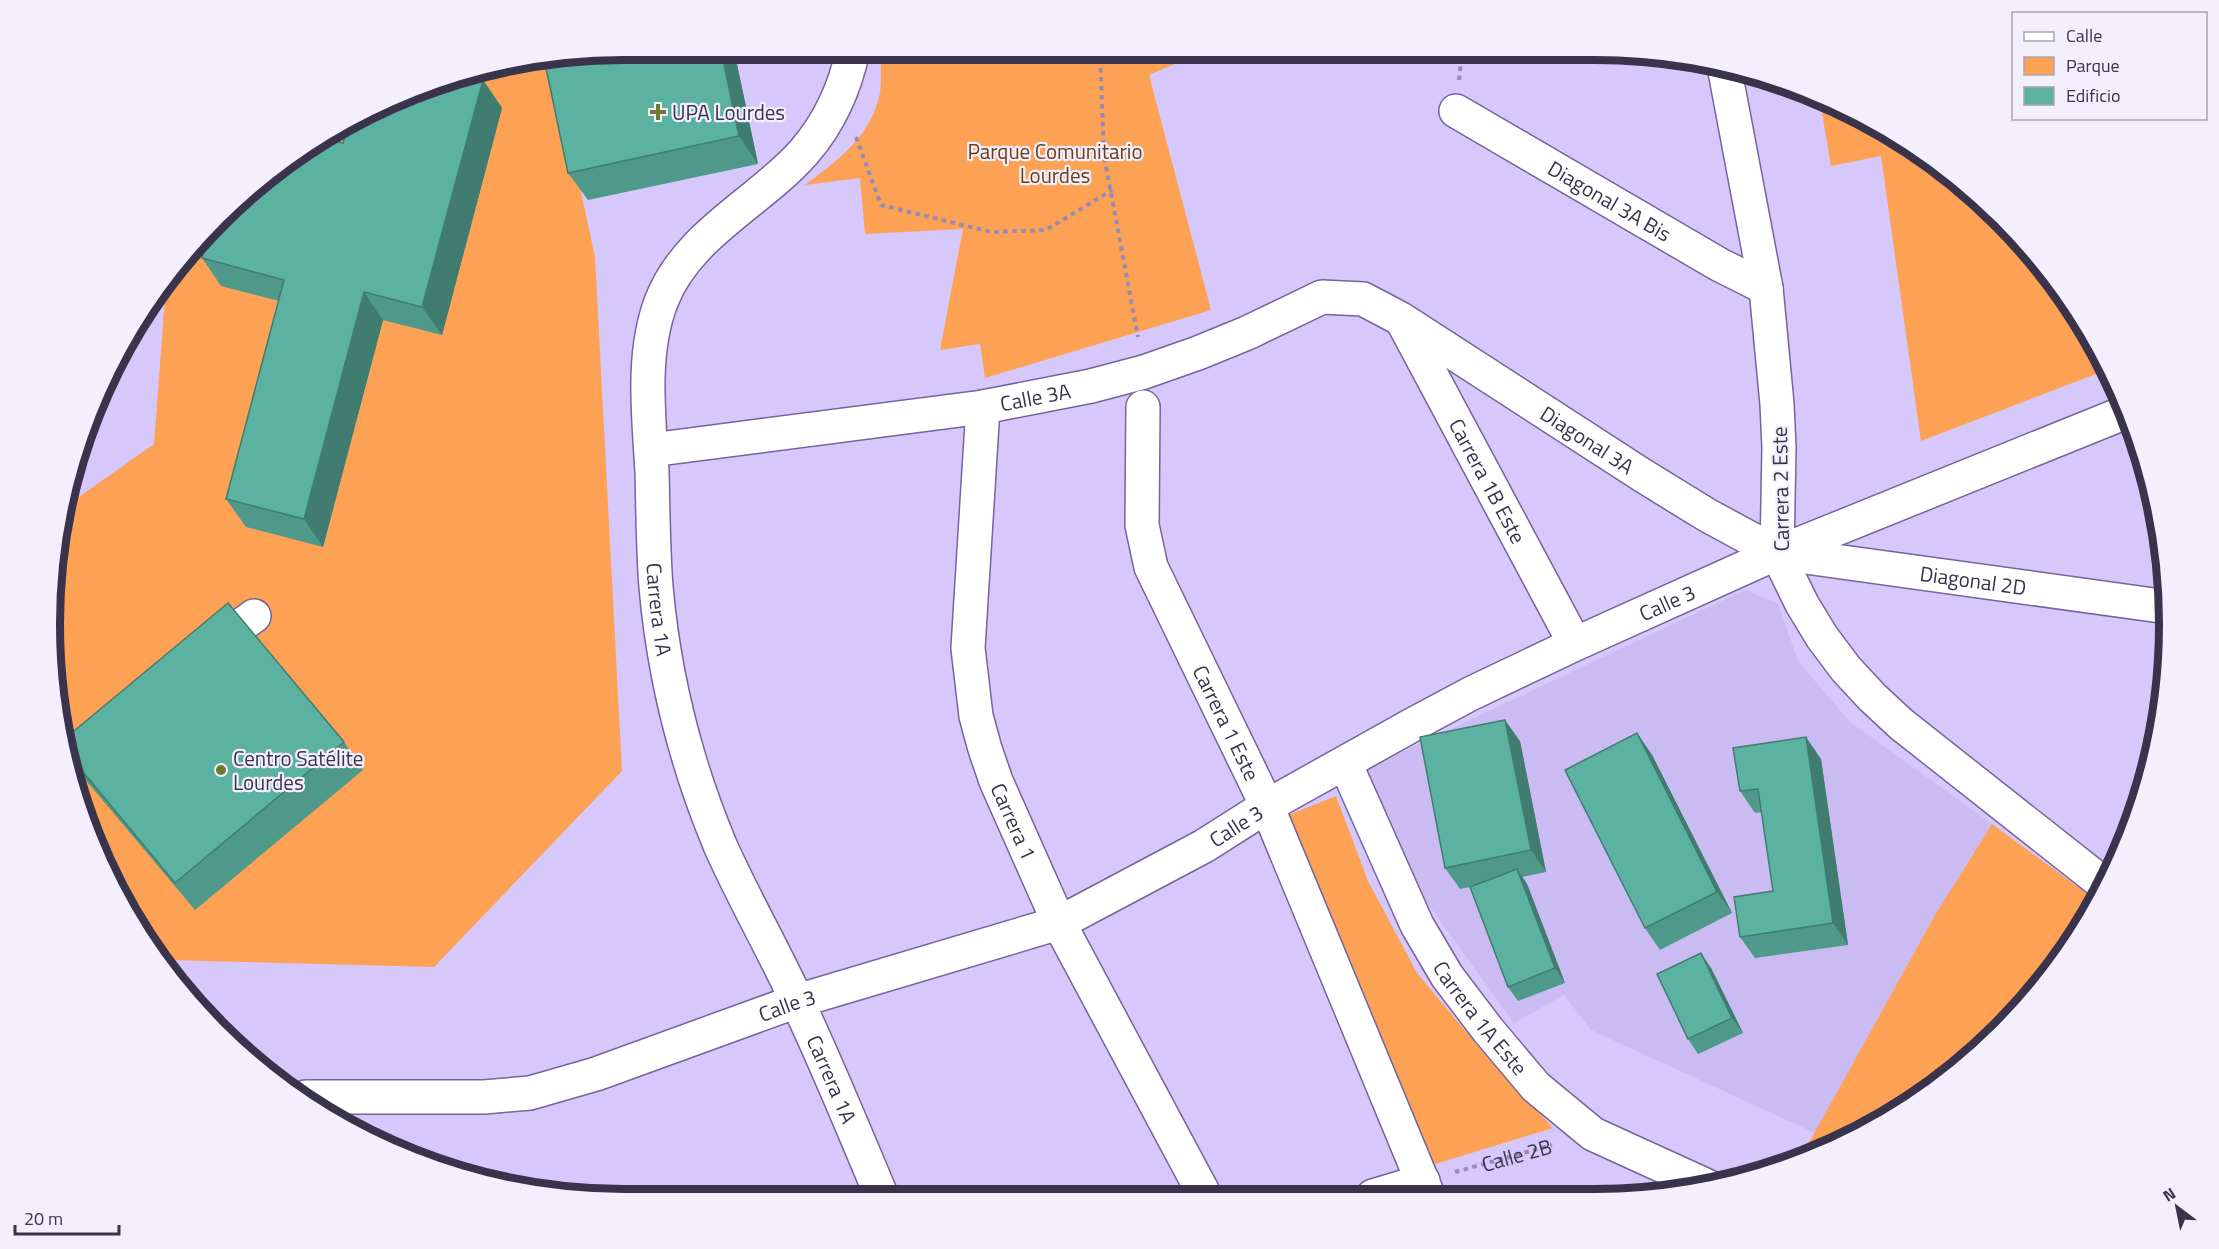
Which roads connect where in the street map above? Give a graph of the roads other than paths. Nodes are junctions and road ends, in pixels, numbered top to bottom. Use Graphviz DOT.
graph roads {
  1 [pos="850,60"];
  2 [pos="1726,76"];
  3 [pos="1456,111"];
  4 [pos="1766,288"];
  5 [pos="1401,319"];
  6 [pos="983,407"];
  7 [pos="1143,407"];
  8 [pos="2119,415"];
  9 [pos="651,450"];
  10 [pos="1777,553"];
  11 [pos="2158,606"];
  12 [pos="254,616"];
  13 [pos="1575,644"];
  14 [pos="187,665"];
  15 [pos="1345,764"];
  16 [pos="1267,806"];
  17 [pos="2098,879"];
  18 [pos="1059,923"];
  19 [pos="797,1001"];
  20 [pos="316,1097"];
  21 [pos="1694,1180"];
  22 [pos="1426,1188"];
  23 [pos="879,1189"];
  24 [pos="1201,1189"];
  1 -- 9 [label="street, Carrera 1A"];
  2 -- 4 [label="street, Carrera 2 Este"];
  3 -- 4 [label="street, Diagonal 3A Bis"];
  4 -- 10 [label="street, Carrera 2 Este"];
  5 -- 6 [label="street, Calle 3A"];
  5 -- 10 [label="street, Diagonal 3A"];
  5 -- 13 [label="street, Carrera 1B Este"];
  6 -- 9 [label="street, Calle 3A"];
  6 -- 18 [label="street, Carrera 1"];
  7 -- 16 [label="street, Carrera 1 Este"];
  8 -- 10 [label="street, Calle 3"];
  9 -- 19 [label="street, Carrera 1A"];
  10 -- 11 [label="street, Diagonal 2D"];
  10 -- 13 [label="street, Calle 3"];
  10 -- 17 [label="street, Carrera 2 Este"];
  12 -- 14 [label="street"];
  13 -- 15 [label="street, Calle 3"];
  15 -- 16 [label="street, Calle 3"];
  15 -- 21 [label="street, Carrera 1A Este"];
  16 -- 18 [label="street, Calle 3"];
  16 -- 22 [label="street, Carrera 1 Este"];
  18 -- 19 [label="street, Calle 3"];
  18 -- 24 [label="street, Carrera 1"];
  19 -- 20 [label="street, Calle 3"];
  19 -- 23 [label="street, Carrera 1A"];
}
